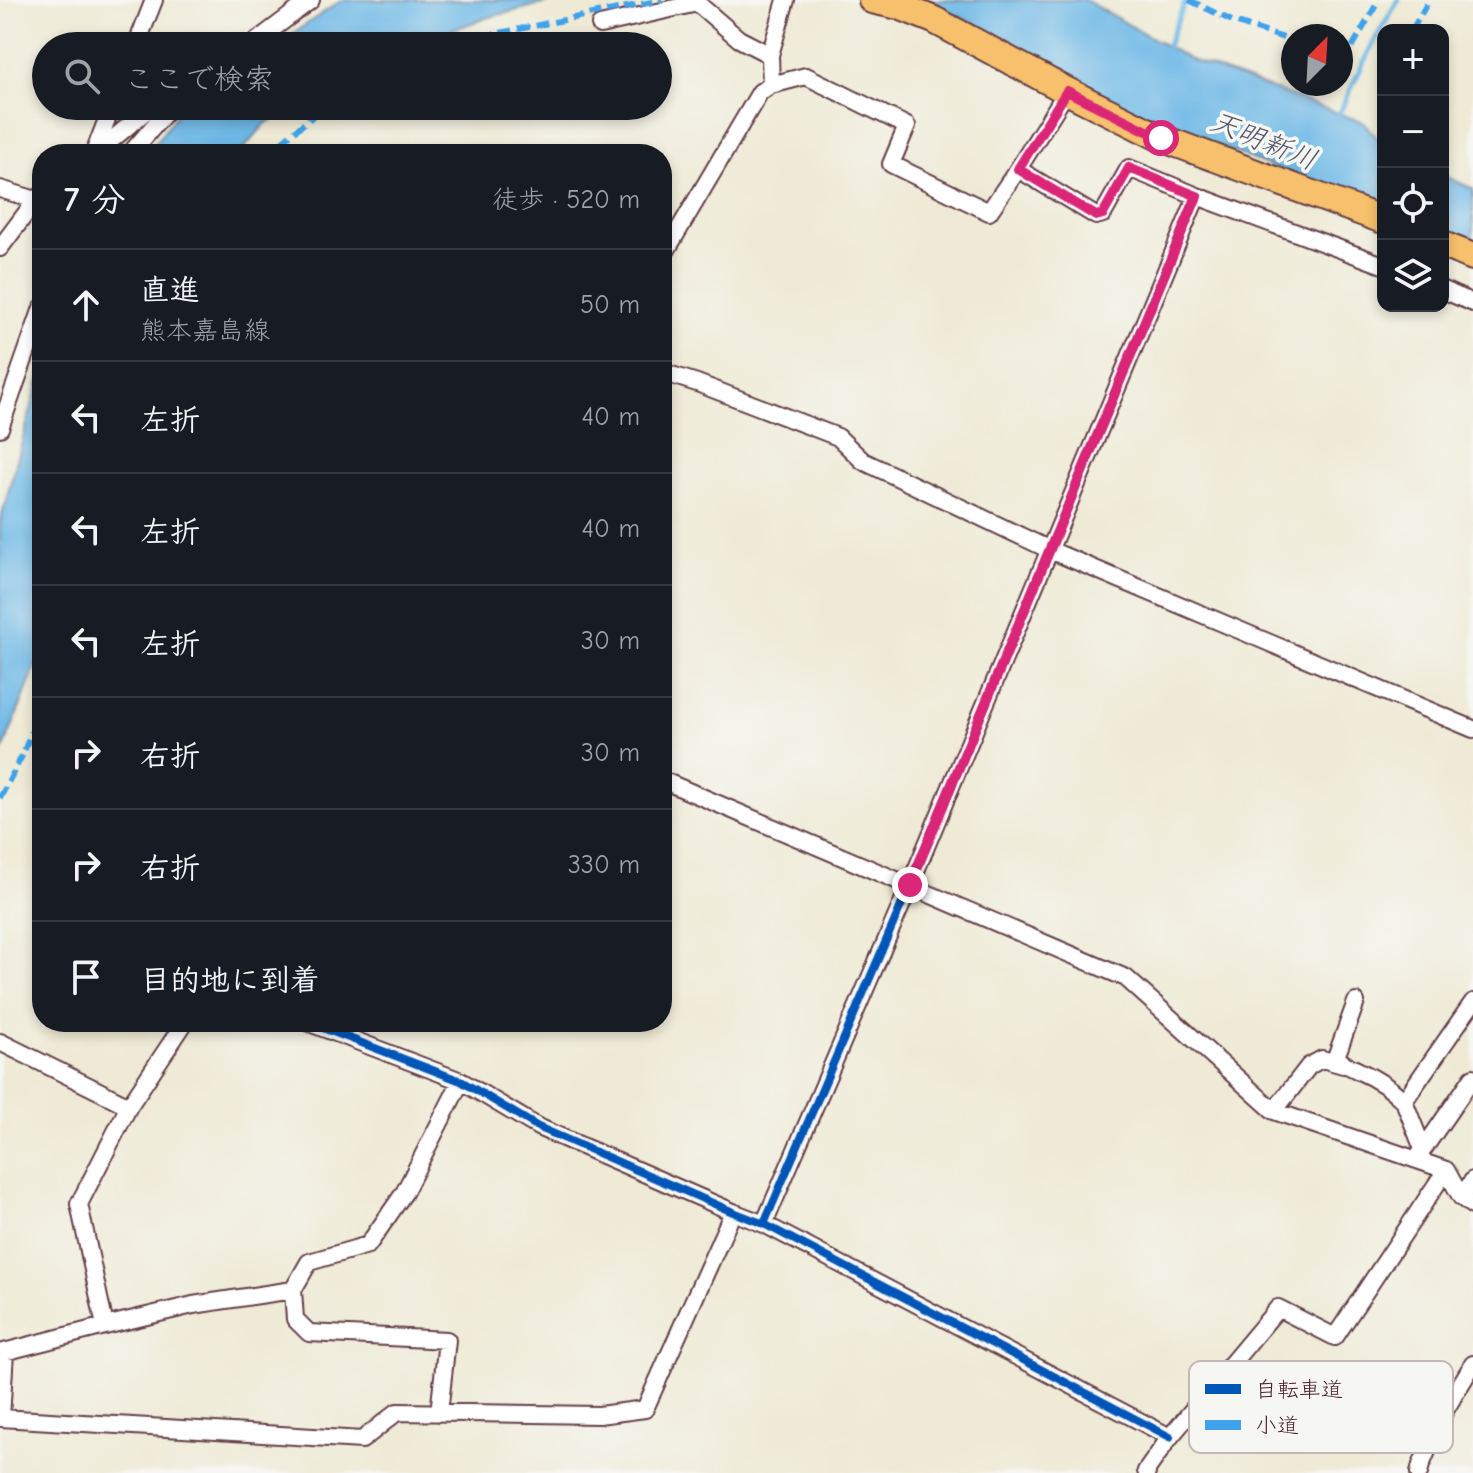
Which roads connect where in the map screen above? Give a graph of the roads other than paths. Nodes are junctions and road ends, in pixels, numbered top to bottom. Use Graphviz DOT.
graph roads {
  1 [pos="154,0"];
  2 [pos="311,0"];
  3 [pos="786,0"];
  4 [pos="872,0"];
  5 [pos="600,25"];
  6 [pos="141,32"];
  7 [pos="269,32"];
  8 [pos="770,55"];
  9 [pos="771,85"];
  10 [pos="1067,91"];
  11 [pos="107,120"];
  12 [pos="135,120"];
  13 [pos="159,120"];
  14 [pos="98,144"];
  15 [pos="106,144"];
  16 [pos="139,144"];
  17 [pos="1018,169"];
  18 [pos="0,189"];
  19 [pos="32,196"];
  20 [pos="1197,196"];
  21 [pos="32,206"];
  22 [pos="1377,218"];
  23 [pos="672,241"];
  24 [pos="1449,247"];
  25 [pos="0,248"];
  26 [pos="1473,257"];
  27 [pos="1377,263"];
  28 [pos="1449,293"];
  29 [pos="1473,303"];
  30 [pos="32,337"];
  31 [pos="672,375"];
  32 [pos="0,428"];
  33 [pos="1050,550"];
  34 [pos="1473,729"];
  35 [pos="672,784"];
  36 [pos="910,885"];
  37 [pos="1356,1002"];
  38 [pos="1473,1002"];
  39 [pos="178,1032"];
  40 [pos="333,1032"];
  41 [pos="0,1042"];
  42 [pos="1343,1065"];
  43 [pos="1473,1077"];
  44 [pos="461,1081"];
  45 [pos="1404,1101"];
  46 [pos="129,1106"];
  47 [pos="1274,1111"];
  48 [pos="1420,1154"];
  49 [pos="1446,1170"];
  50 [pos="1473,1180"];
  51 [pos="1467,1202"];
  52 [pos="733,1212"];
  53 [pos="764,1224"];
  54 [pos="293,1290"];
  55 [pos="105,1326"];
  56 [pos="3,1353"];
  57 [pos="1234,1361"];
  58 [pos="1473,1364"];
  59 [pos="1453,1397"];
  60 [pos="439,1413"];
  61 [pos="1189,1414"];
  62 [pos="1170,1437"];
  63 [pos="1427,1453"];
  64 [pos="1147,1473"];
  65 [pos="1419,1473"];
  1 -- 6 [label="street"];
  2 -- 7 [label="street"];
  3 -- 8 [label="street"];
  4 -- 10 [label="main road"];
  5 -- 8 [label="street"];
  8 -- 9 [label="street"];
  9 -- 17 [label="street"];
  9 -- 23 [label="street"];
  10 -- 17 [label="street"];
  10 -- 22 [label="main road"];
  11 -- 14 [label="street"];
  12 -- 15 [label="street"];
  13 -- 16 [label="street"];
  17 -- 20 [label="street"];
  18 -- 19 [label="street"];
  20 -- 27 [label="street"];
  20 -- 33 [label="street"];
  21 -- 25 [label="street"];
  24 -- 26 [label="main road"];
  28 -- 29 [label="street"];
  30 -- 32 [label="street"];
  31 -- 33 [label="street"];
  33 -- 34 [label="street"];
  33 -- 36 [label="street"];
  35 -- 36 [label="street"];
  36 -- 47 [label="street"];
  36 -- 53 [label="street"];
  37 -- 42 [label="street"];
  38 -- 45 [label="street"];
  39 -- 46 [label="street"];
  40 -- 44 [label="street"];
  41 -- 46 [label="street"];
  42 -- 45 [label="street"];
  42 -- 47 [label="street"];
  43 -- 48 [label="street"];
  44 -- 52 [label="street"];
  44 -- 54 [label="street"];
  45 -- 48 [label="street"];
  46 -- 55 [label="street"];
  47 -- 48 [label="street"];
  48 -- 49 [label="street"];
  49 -- 51 [label="street"];
  49 -- 57 [label="street"];
  50 -- 51 [label="street"];
  52 -- 53 [label="street"];
  52 -- 60 [label="street"];
  53 -- 62 [label="street"];
  54 -- 55 [label="street"];
  54 -- 60 [label="street"];
  55 -- 56 [label="street"];
  56 -- 60 [label="street"];
  58 -- 59 [label="street"];
  61 -- 62 [label="street"];
  62 -- 64 [label="street"];
  63 -- 65 [label="street"];
}
